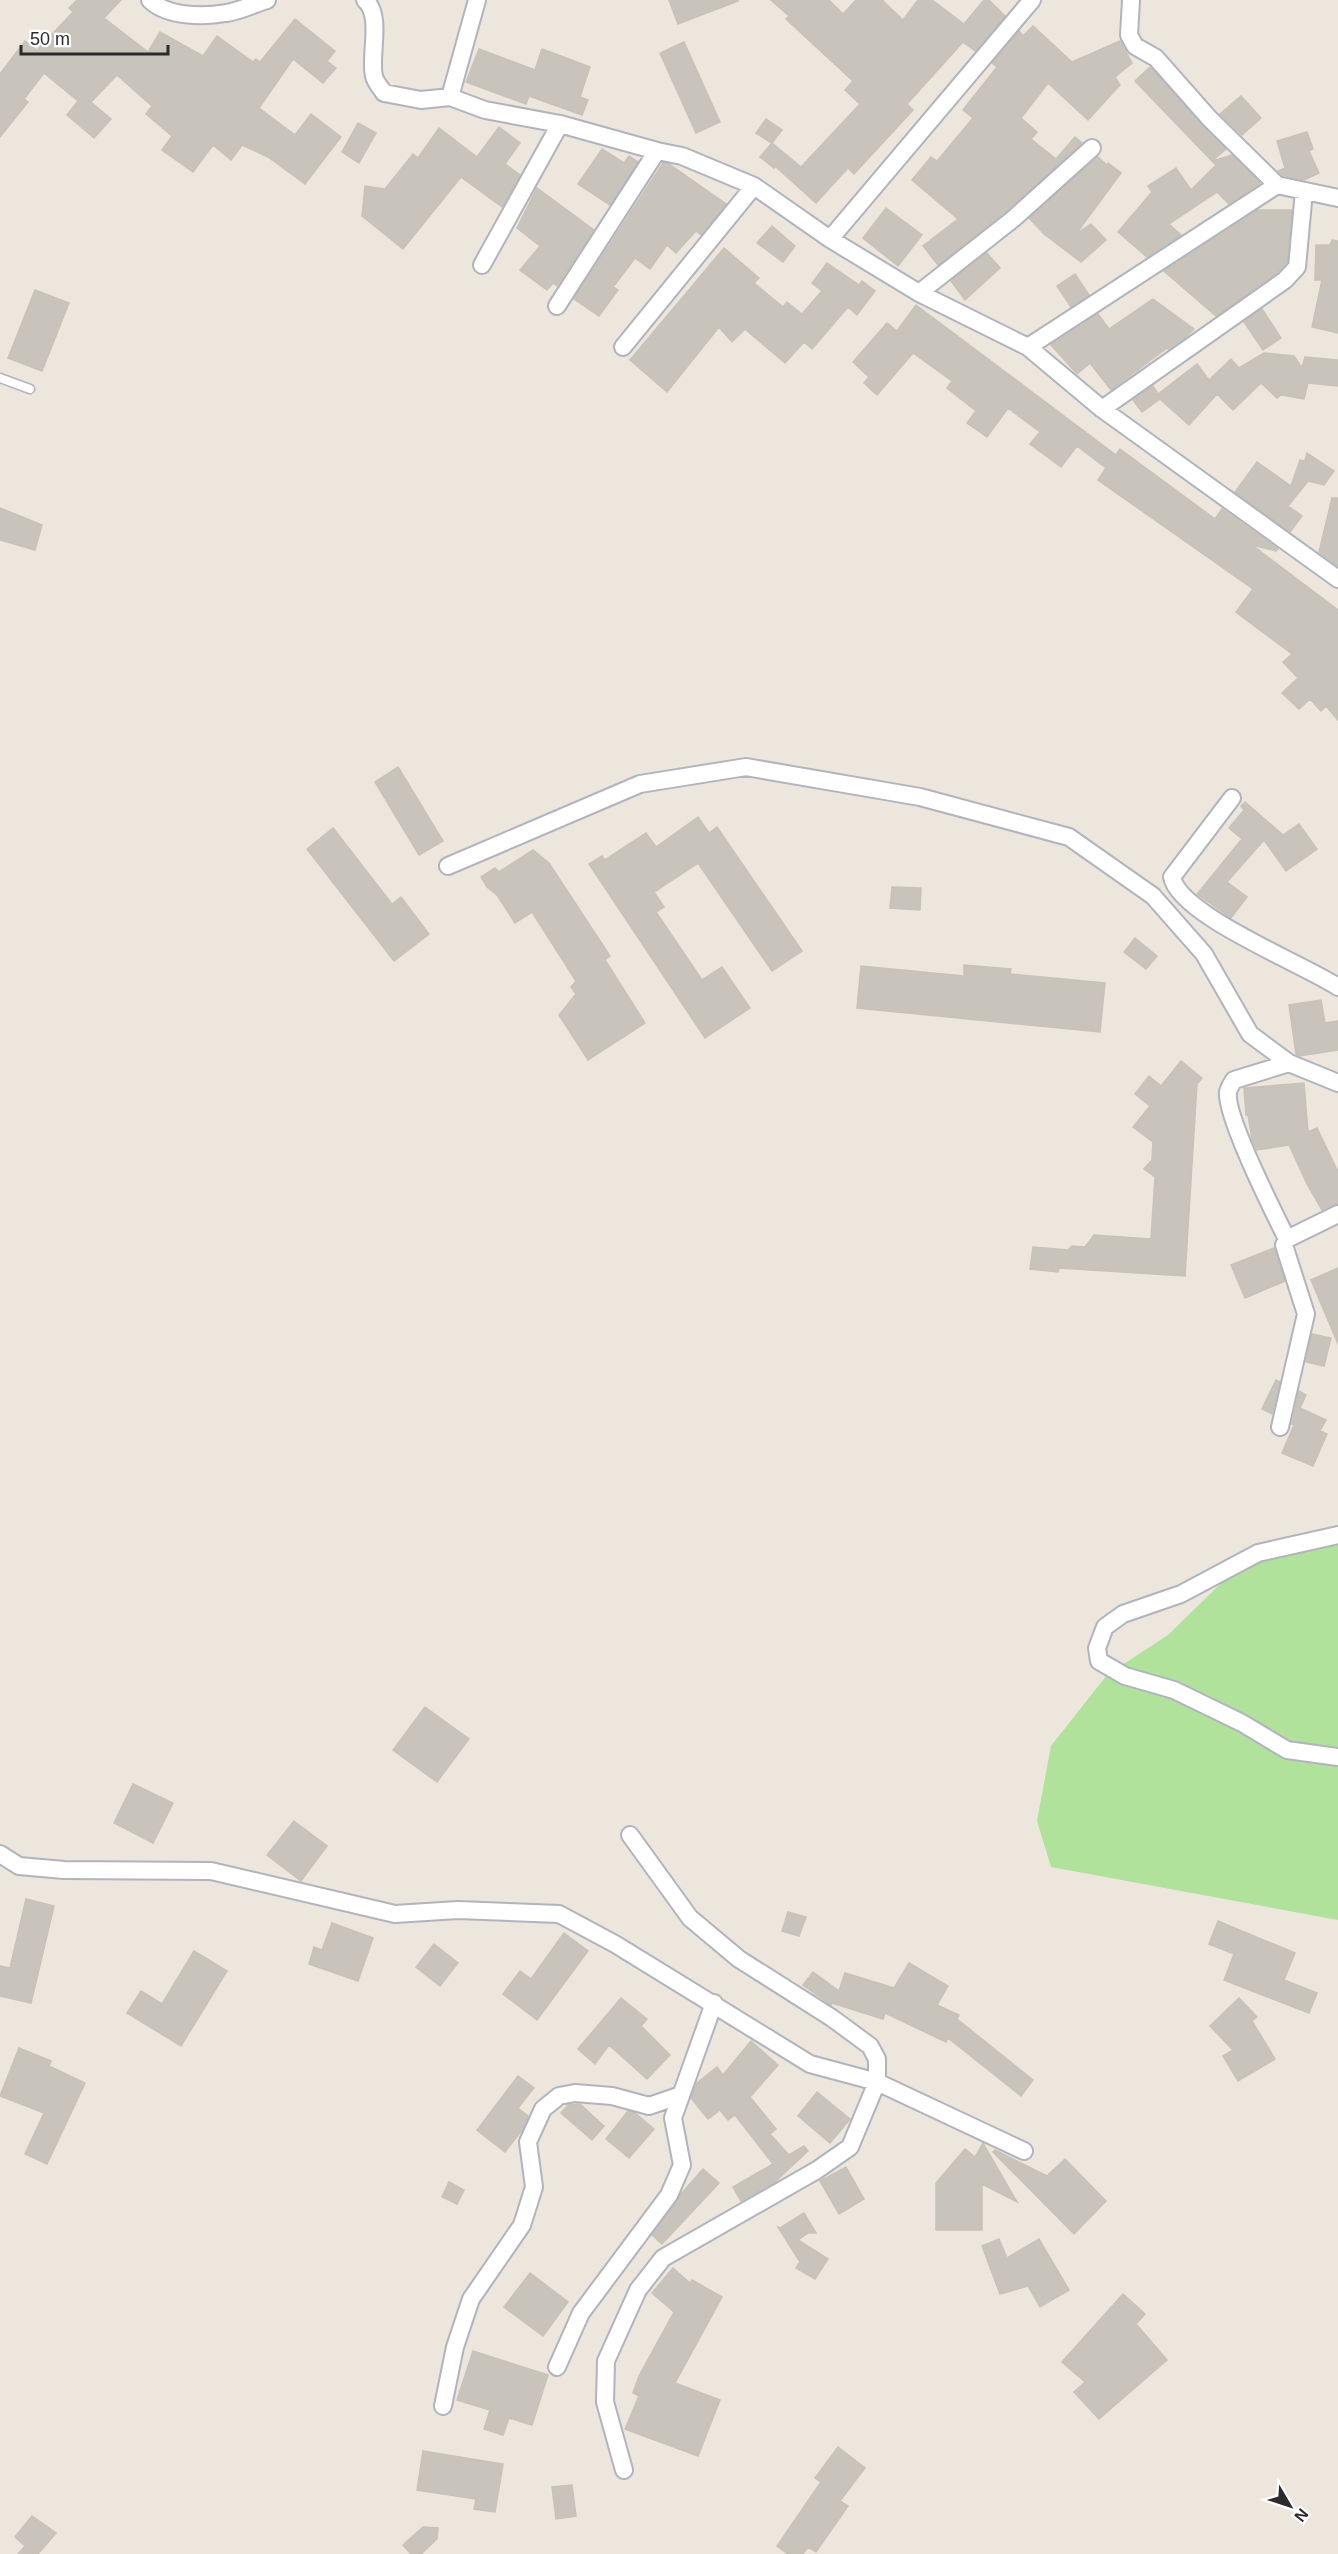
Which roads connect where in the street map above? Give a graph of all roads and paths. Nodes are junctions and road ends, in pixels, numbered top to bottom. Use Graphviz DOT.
graph roads {
  1 [pos="150,0"];
  2 [pos="267,0"];
  3 [pos="365,0"];
  4 [pos="477,0"];
  5 [pos="1131,0"];
  6 [pos="1026,2"];
  7 [pos="450,98"];
  8 [pos="560,124"];
  9 [pos="1092,148"];
  10 [pos="657,151"];
  11 [pos="1277,185"];
  12 [pos="754,186"];
  13 [pos="1304,191"];
  14 [pos="1338,198"];
  15 [pos="830,240"];
  16 [pos="482,266"];
  17 [pos="920,293"];
  18 [pos="557,306"];
  19 [pos="623,347"];
  20 [pos="1028,347"];
  21 [pos="0,378"];
  22 [pos="30,389"];
  23 [pos="1102,409"];
  24 [pos="1338,579"];
  25 [pos="1232,798"];
  26 [pos="448,866"];
  27 [pos="1338,987"];
  28 [pos="1289,1063"];
  29 [pos="1338,1083"];
  30 [pos="1338,1214"];
  31 [pos="1287,1239"];
  32 [pos="1280,1427"];
  33 [pos="1338,1535"];
  34 [pos="1338,1757"];
  35 [pos="630,1835"];
  36 [pos="0,1854"];
  37 [pos="714,2003"];
  38 [pos="877,2082"];
  39 [pos="681,2095"];
  40 [pos="1024,2151"];
  41 [pos="556,2367"];
  42 [pos="442,2406"];
  43 [pos="624,2470"];
  1 -- 2 [label="street"];
  3 -- 7 [label="street"];
  4 -- 7 [label="street"];
  5 -- 11 [label="street"];
  6 -- 15 [label="street"];
  7 -- 8 [label="street"];
  8 -- 10 [label="street"];
  8 -- 16 [label="street"];
  9 -- 17 [label="street"];
  10 -- 12 [label="street"];
  10 -- 18 [label="street"];
  11 -- 13 [label="street"];
  11 -- 20 [label="street"];
  12 -- 15 [label="street"];
  12 -- 19 [label="street"];
  13 -- 14 [label="street"];
  13 -- 23 [label="street"];
  15 -- 17 [label="street"];
  17 -- 20 [label="street"];
  20 -- 23 [label="street"];
  21 -- 22 [label="lane"];
  23 -- 24 [label="street"];
  25 -- 27 [label="street"];
  26 -- 28 [label="street"];
  28 -- 29 [label="street"];
  28 -- 31 [label="street"];
  30 -- 31 [label="street"];
  31 -- 32 [label="street"];
  33 -- 34 [label="street"];
  35 -- 38 [label="street"];
  36 -- 37 [label="street"];
  37 -- 38 [label="street"];
  37 -- 39 [label="street"];
  38 -- 40 [label="street"];
  38 -- 43 [label="street"];
  39 -- 41 [label="street"];
  39 -- 42 [label="street"];
}
